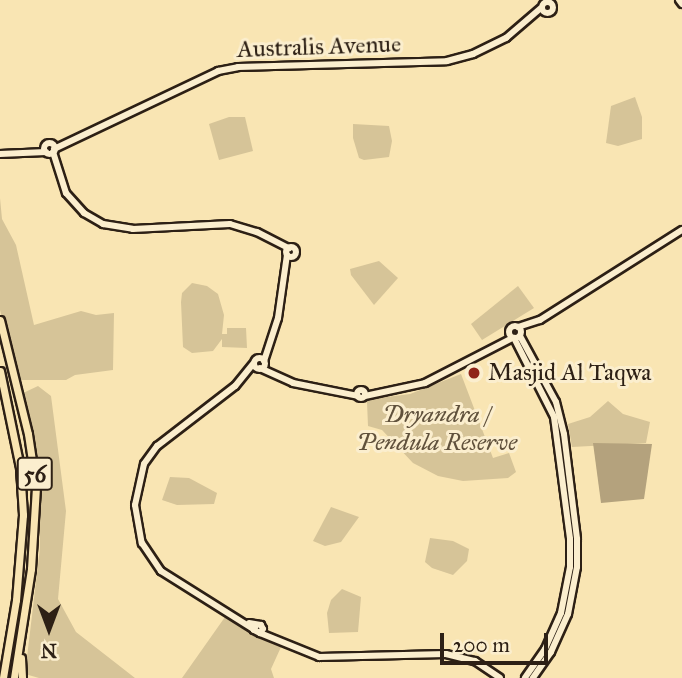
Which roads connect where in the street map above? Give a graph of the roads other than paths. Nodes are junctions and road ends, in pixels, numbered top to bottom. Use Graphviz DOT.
graph roads {
  1 [pos="553,2"];
  2 [pos="50,150"];
  3 [pos="0,154"];
  4 [pos="682,230"];
  5 [pos="0,320"];
  6 [pos="516,334"];
  7 [pos="259,364"];
  8 [pos="0,371"];
  9 [pos="567,482"];
  10 [pos="22,630"];
  11 [pos="5,674"];
  12 [pos="22,678"];
  13 [pos="500,678"];
  14 [pos="525,678"];
  15 [pos="533,678"];
  1 -- 2 [label="street, Australis Avenue"];
  2 -- 3 [label="street"];
  2 -- 7 [label="street"];
  4 -- 6 [label="street"];
  5 -- 10 [label="main road, 56"];
  6 -- 7 [label="street"];
  6 -- 9 [label="street"];
  7 -- 13 [label="street"];
  8 -- 11 [label="main road, 56"];
  9 -- 14 [label="street"];
  9 -- 15 [label="street"];
  10 -- 11 [label="main road, 56"];
  10 -- 12 [label="main road"];
}
